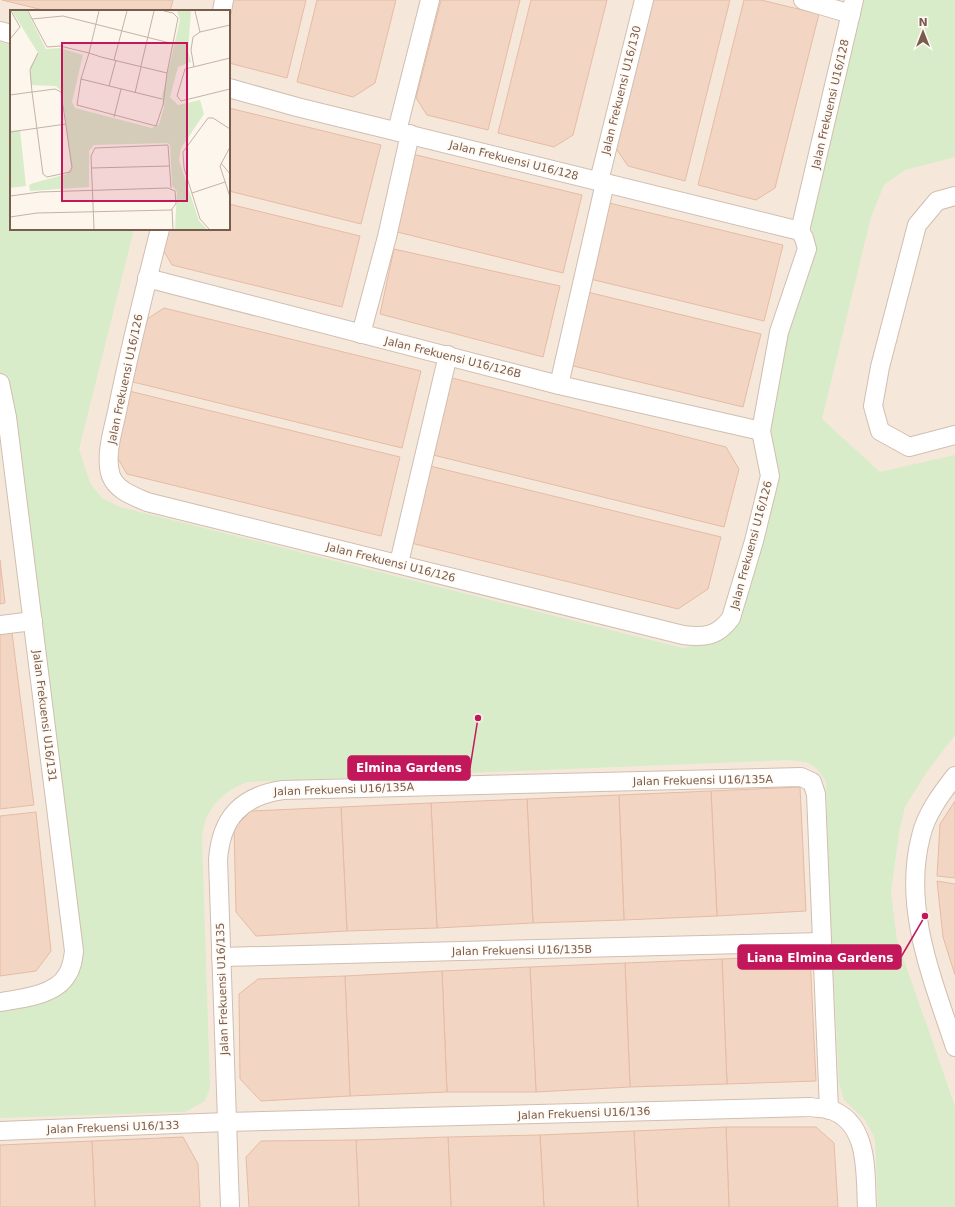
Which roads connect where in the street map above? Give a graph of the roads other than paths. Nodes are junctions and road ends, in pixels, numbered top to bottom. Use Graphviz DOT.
graph roads {
  1 [pos="224,0"];
  2 [pos="430,0"];
  3 [pos="644,0"];
  4 [pos="803,0"];
  5 [pos="852,7"];
  6 [pos="222,10"];
  7 [pos="0,31"];
  8 [pos="10,34"];
  9 [pos="230,88"];
  10 [pos="403,132"];
  11 [pos="602,182"];
  12 [pos="955,196"];
  13 [pos="160,230"];
  14 [pos="800,231"];
  15 [pos="147,278"];
  16 [pos="361,334"];
  17 [pos="448,356"];
  18 [pos="0,383"];
  19 [pos="559,385"];
  20 [pos="760,431"];
  21 [pos="955,435"];
  22 [pos="399,563"];
  23 [pos="33,621"];
  24 [pos="0,625"];
  25 [pos="955,776"];
  26 [pos="265,792"];
  27 [pos="822,942"];
  28 [pos="221,957"];
  29 [pos="0,1002"];
  30 [pos="955,1047"];
  31 [pos="829,1110"];
  32 [pos="226,1122"];
  33 [pos="0,1131"];
  34 [pos="230,1207"];
  35 [pos="867,1207"];
  1 -- 6 [label="street"];
  2 -- 10 [label="street"];
  3 -- 11 [label="street, Jalan Frekuensi U16/130"];
  4 -- 5 [label="street"];
  5 -- 14 [label="street, Jalan Frekuensi U16/128"];
  7 -- 8 [label="street"];
  9 -- 10 [label="street, Jalan Frekuensi U16/128"];
  10 -- 11 [label="street, Jalan Frekuensi U16/128"];
  10 -- 16 [label="street"];
  11 -- 14 [label="street, Jalan Frekuensi U16/128"];
  11 -- 19 [label="street, Jalan Frekuensi U16/130"];
  12 -- 21 [label="street"];
  13 -- 15 [label="street, Jalan Frekuensi U16/126"];
  14 -- 20 [label="street"];
  15 -- 16 [label="street, Jalan Frekuensi U16/126B"];
  15 -- 22 [label="street, Jalan Frekuensi U16/126"];
  16 -- 17 [label="street, Jalan Frekuensi U16/126B"];
  17 -- 19 [label="street, Jalan Frekuensi U16/126B"];
  17 -- 22 [label="street"];
  18 -- 23 [label="street, Jalan Frekuensi U16/131"];
  19 -- 20 [label="street, Jalan Frekuensi U16/126B"];
  20 -- 22 [label="street, Jalan Frekuensi U16/126"];
  23 -- 24 [label="street"];
  23 -- 29 [label="street, Jalan Frekuensi U16/131"];
  25 -- 30 [label="street"];
  26 -- 27 [label="street, Jalan Frekuensi U16/135A"];
  26 -- 28 [label="street, Jalan Frekuensi U16/135"];
  27 -- 28 [label="street, Jalan Frekuensi U16/135B"];
  27 -- 31 [label="street, Jalan Frekuensi U16/135A"];
  28 -- 32 [label="street, Jalan Frekuensi U16/135"];
  31 -- 32 [label="street, Jalan Frekuensi U16/136"];
  31 -- 35 [label="street, Jalan Frekuensi U16/136"];
  32 -- 33 [label="street, Jalan Frekuensi U16/133"];
  32 -- 34 [label="street, Jalan Frekuensi U16/135"];
}
